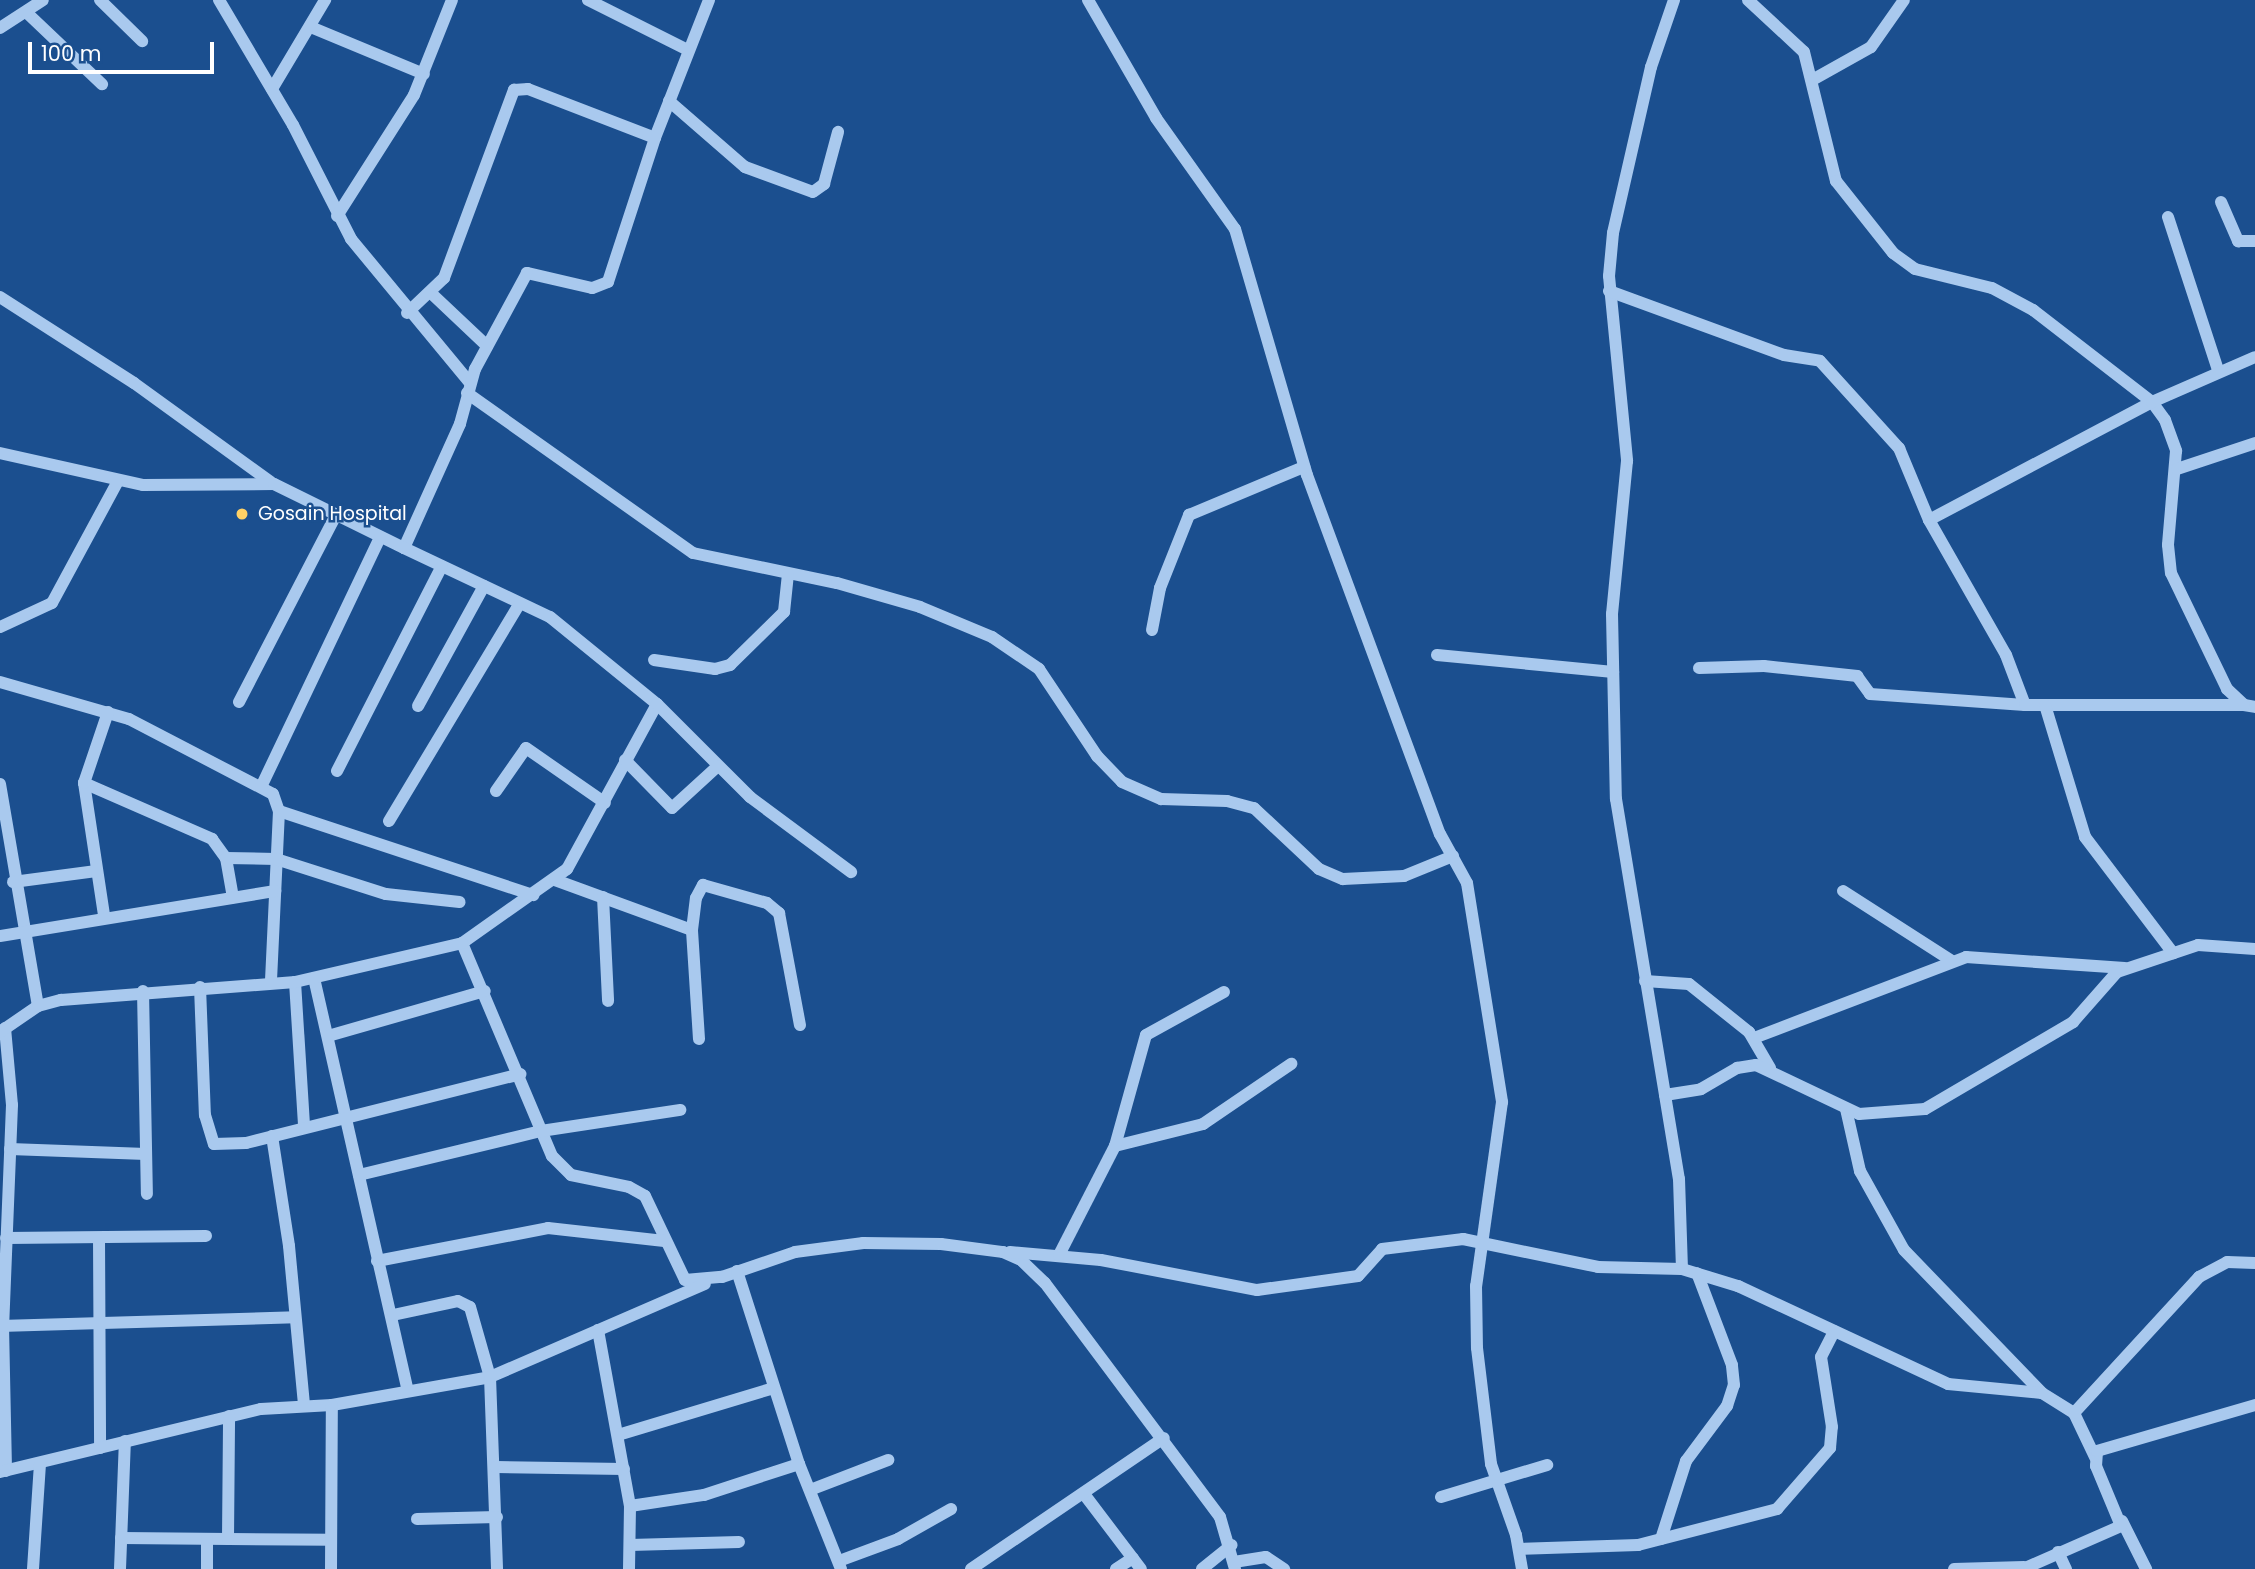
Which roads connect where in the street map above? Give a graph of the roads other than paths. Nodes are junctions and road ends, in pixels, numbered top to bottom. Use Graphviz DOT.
graph roads {
  1 [pos="43,0"];
  2 [pos="100,0"];
  3 [pos="219,0"];
  4 [pos="325,0"];
  5 [pos="452,0"];
  6 [pos="588,0"];
  7 [pos="709,0"];
  8 [pos="1088,0"];
  9 [pos="1674,0"];
  10 [pos="1748,0"];
  11 [pos="1904,0"];
  12 [pos="26,12"];
  13 [pos="0,27"];
  14 [pos="313,28"];
  15 [pos="142,41"];
  16 [pos="687,49"];
  17 [pos="424,74"];
  18 [pos="1814,79"];
  19 [pos="102,84"];
  20 [pos="272,89"];
  21 [pos="669,101"];
  22 [pos="838,132"];
  23 [pos="654,138"];
  24 [pos="2221,202"];
  25 [pos="337,216"];
  26 [pos="2168,218"];
  27 [pos="2255,241"];
  28 [pos="1609,290"];
  29 [pos="432,294"];
  30 [pos="0,297"];
  31 [pos="407,313"];
  32 [pos="487,346"];
  33 [pos="2255,357"];
  34 [pos="2218,370"];
  35 [pos="468,388"];
  36 [pos="2152,402"];
  37 [pos="2255,443"];
  38 [pos="0,453"];
  39 [pos="1304,467"];
  40 [pos="2177,469"];
  41 [pos="118,481"];
  42 [pos="274,484"];
  43 [pos="336,514"];
  44 [pos="1929,520"];
  45 [pos="380,538"];
  46 [pos="404,548"];
  47 [pos="442,566"];
  48 [pos="788,574"];
  49 [pos="484,586"];
  50 [pos="520,603"];
  51 [pos="0,627"];
  52 [pos="1152,630"];
  53 [pos="1437,655"];
  54 [pos="654,660"];
  55 [pos="1699,668"];
  56 [pos="1613,672"];
  57 [pos="0,681"];
  58 [pos="239,702"];
  59 [pos="657,704"];
  60 [pos="2025,705"];
  61 [pos="2045,705"];
  62 [pos="418,706"];
  63 [pos="2250,706"];
  64 [pos="108,712"];
  65 [pos="625,760"];
  66 [pos="718,766"];
  67 [pos="337,771"];
  68 [pos="84,783"];
  69 [pos="261,787"];
  70 [pos="496,791"];
  71 [pos="1,792"];
  72 [pos="605,803"];
  73 [pos="279,811"];
  74 [pos="388,821"];
  75 [pos="1453,856"];
  76 [pos="226,858"];
  77 [pos="276,859"];
  78 [pos="96,871"];
  79 [pos="851,872"];
  80 [pos="8,874"];
  81 [pos="555,880"];
  82 [pos="275,891"];
  83 [pos="1843,891"];
  84 [pos="533,895"];
  85 [pos="233,897"];
  86 [pos="603,897"];
  87 [pos="460,902"];
  88 [pos="104,915"];
  89 [pos="692,930"];
  90 [pos="22,932"];
  91 [pos="0,936"];
  92 [pos="462,943"];
  93 [pos="2255,950"];
  94 [pos="2173,953"];
  95 [pos="1952,961"];
  96 [pos="2125,968"];
  97 [pos="314,978"];
  98 [pos="1645,981"];
  99 [pos="295,982"];
  100 [pos="271,983"];
  101 [pos="200,987"];
  102 [pos="143,990"];
  103 [pos="485,990"];
  104 [pos="1224,992"];
  105 [pos="608,1001"];
  106 [pos="38,1006"];
  107 [pos="800,1025"];
  108 [pos="3,1030"];
  109 [pos="328,1036"];
  110 [pos="1754,1038"];
  111 [pos="699,1039"];
  112 [pos="1290,1064"];
  113 [pos="1770,1068"];
  114 [pos="520,1074"];
  115 [pos="1665,1096"];
  116 [pos="680,1110"];
  117 [pos="1846,1110"];
  118 [pos="346,1118"];
  119 [pos="304,1125"];
  120 [pos="541,1131"];
  121 [pos="272,1136"];
  122 [pos="1115,1146"];
  123 [pos="10,1149"];
  124 [pos="146,1154"];
  125 [pos="359,1175"];
  126 [pos="147,1194"];
  127 [pos="206,1236"];
  128 [pos="6,1238"];
  129 [pos="99,1238"];
  130 [pos="1483,1240"];
  131 [pos="664,1241"];
  132 [pos="1003,1252"];
  133 [pos="1059,1255"];
  134 [pos="377,1261"];
  135 [pos="2255,1263"];
  136 [pos="1682,1269"];
  137 [pos="737,1271"];
  138 [pos="1697,1273"];
  139 [pos="722,1277"];
  140 [pos="393,1315"];
  141 [pos="295,1317"];
  142 [pos="2,1326"];
  143 [pos="96,1327"];
  144 [pos="598,1330"];
  145 [pos="1834,1331"];
  146 [pos="490,1377"];
  147 [pos="774,1388"];
  148 [pos="407,1389"];
  149 [pos="2042,1393"];
  150 [pos="304,1405"];
  151 [pos="332,1405"];
  152 [pos="2255,1405"];
  153 [pos="3,1406"];
  154 [pos="2074,1413"];
  155 [pos="229,1416"];
  156 [pos="618,1435"];
  157 [pos="1164,1438"];
  158 [pos="125,1441"];
  159 [pos="100,1448"];
  160 [pos="2095,1457"];
  161 [pos="888,1460"];
  162 [pos="40,1464"];
  163 [pos="799,1464"];
  164 [pos="1547,1465"];
  165 [pos="496,1467"];
  166 [pos="624,1469"];
  167 [pos="3,1472"];
  168 [pos="1495,1478"];
  169 [pos="810,1490"];
  170 [pos="1084,1494"];
  171 [pos="1441,1497"];
  172 [pos="630,1506"];
  173 [pos="951,1509"];
  174 [pos="497,1517"];
  175 [pos="417,1519"];
  176 [pos="2122,1521"];
  177 [pos="121,1538"];
  178 [pos="207,1539"];
  179 [pos="228,1539"];
  180 [pos="1661,1539"];
  181 [pos="331,1540"];
  182 [pos="739,1542"];
  183 [pos="630,1545"];
  184 [pos="1232,1545"];
  185 [pos="1520,1549"];
  186 [pos="2058,1552"];
  187 [pos="1133,1558"];
  188 [pos="840,1565"];
  189 [pos="1235,1566"];
  190 [pos="2023,1568"];
  191 [pos="33,1569"];
  192 [pos="120,1569"];
  193 [pos="207,1569"];
  194 [pos="331,1569"];
  195 [pos="497,1569"];
  196 [pos="629,1569"];
  197 [pos="971,1569"];
  198 [pos="1116,1569"];
  199 [pos="1141,1569"];
  200 [pos="1202,1569"];
  201 [pos="1284,1569"];
  202 [pos="1522,1569"];
  203 [pos="1954,1569"];
  204 [pos="2066,1569"];
  205 [pos="2146,1569"];
  1 -- 12 [label="street"];
  2 -- 15 [label="street"];
  3 -- 20 [label="street"];
  4 -- 14 [label="street"];
  5 -- 17 [label="street"];
  6 -- 16 [label="street"];
  7 -- 16 [label="street"];
  8 -- 39 [label="street"];
  9 -- 28 [label="street"];
  10 -- 18 [label="street"];
  11 -- 18 [label="street"];
  12 -- 13 [label="street"];
  12 -- 19 [label="street"];
  14 -- 17 [label="street"];
  14 -- 20 [label="street"];
  16 -- 21 [label="street"];
  17 -- 25 [label="street"];
  18 -- 36 [label="street"];
  20 -- 25 [label="street"];
  21 -- 22 [label="street"];
  21 -- 23 [label="street"];
  23 -- 29 [label="street"];
  23 -- 32 [label="street"];
  24 -- 27 [label="street"];
  25 -- 31 [label="street"];
  26 -- 34 [label="street"];
  28 -- 44 [label="street"];
  28 -- 56 [label="street"];
  29 -- 31 [label="street"];
  29 -- 32 [label="street"];
  30 -- 42 [label="street"];
  31 -- 35 [label="street"];
  32 -- 35 [label="street"];
  33 -- 34 [label="street"];
  34 -- 36 [label="street"];
  35 -- 46 [label="street"];
  35 -- 48 [label="street"];
  36 -- 40 [label="street"];
  36 -- 44 [label="street"];
  37 -- 40 [label="street"];
  38 -- 41 [label="street"];
  39 -- 52 [label="street"];
  39 -- 75 [label="street"];
  40 -- 63 [label="street"];
  41 -- 42 [label="street"];
  41 -- 51 [label="street"];
  42 -- 43 [label="street"];
  43 -- 45 [label="street"];
  43 -- 58 [label="street"];
  44 -- 60 [label="street"];
  45 -- 46 [label="street"];
  45 -- 69 [label="street"];
  46 -- 47 [label="street"];
  47 -- 49 [label="street"];
  47 -- 67 [label="street"];
  48 -- 54 [label="street"];
  48 -- 75 [label="street"];
  49 -- 50 [label="street"];
  49 -- 62 [label="street"];
  50 -- 59 [label="street"];
  50 -- 74 [label="street"];
  53 -- 56 [label="street"];
  55 -- 60 [label="street"];
  56 -- 98 [label="street"];
  57 -- 64 [label="street"];
  59 -- 65 [label="street"];
  59 -- 66 [label="street"];
  60 -- 61 [label="street"];
  61 -- 63 [label="street"];
  61 -- 94 [label="street"];
  64 -- 68 [label="street"];
  64 -- 69 [label="street"];
  65 -- 66 [label="street"];
  65 -- 72 [label="street"];
  66 -- 79 [label="street"];
  68 -- 76 [label="street"];
  68 -- 78 [label="street"];
  69 -- 73 [label="street"];
  70 -- 72 [label="street"];
  71 -- 80 [label="street"];
  72 -- 81 [label="street"];
  73 -- 77 [label="street"];
  73 -- 84 [label="street"];
  75 -- 130 [label="street"];
  76 -- 77 [label="street"];
  76 -- 85 [label="street"];
  77 -- 82 [label="street"];
  77 -- 87 [label="street"];
  78 -- 80 [label="street"];
  78 -- 88 [label="street"];
  80 -- 90 [label="street"];
  81 -- 84 [label="street"];
  81 -- 86 [label="street"];
  82 -- 85 [label="street"];
  82 -- 100 [label="street"];
  83 -- 95 [label="street"];
  84 -- 92 [label="street"];
  85 -- 88 [label="street"];
  86 -- 89 [label="street"];
  86 -- 105 [label="street"];
  88 -- 90 [label="street"];
  89 -- 107 [label="street"];
  89 -- 111 [label="street"];
  90 -- 91 [label="street"];
  90 -- 106 [label="street"];
  92 -- 97 [label="street"];
  92 -- 103 [label="street"];
  93 -- 94 [label="street"];
  94 -- 96 [label="street"];
  95 -- 96 [label="street"];
  95 -- 110 [label="street"];
  96 -- 117 [label="street"];
  97 -- 99 [label="street"];
  97 -- 109 [label="street"];
  98 -- 110 [label="street"];
  98 -- 115 [label="street"];
  99 -- 100 [label="street"];
  99 -- 119 [label="street"];
  100 -- 101 [label="street"];
  101 -- 102 [label="street"];
  101 -- 121 [label="street"];
  102 -- 106 [label="street"];
  102 -- 124 [label="street"];
  103 -- 109 [label="street"];
  103 -- 114 [label="street"];
  104 -- 122 [label="street"];
  106 -- 108 [label="street"];
  108 -- 123 [label="street"];
  109 -- 118 [label="street"];
  110 -- 113 [label="street"];
  112 -- 122 [label="street"];
  113 -- 115 [label="street"];
  113 -- 117 [label="street"];
  114 -- 118 [label="street"];
  114 -- 120 [label="street"];
  115 -- 136 [label="street"];
  116 -- 120 [label="street"];
  117 -- 149 [label="street"];
  118 -- 119 [label="street"];
  118 -- 125 [label="street"];
  119 -- 121 [label="street"];
  120 -- 125 [label="street"];
  120 -- 131 [label="street"];
  121 -- 141 [label="street"];
  122 -- 133 [label="street"];
  123 -- 124 [label="street"];
  123 -- 128 [label="street"];
  124 -- 126 [label="street"];
  125 -- 134 [label="street"];
  127 -- 129 [label="street"];
  128 -- 129 [label="street"];
  128 -- 142 [label="street"];
  129 -- 143 [label="street"];
  130 -- 133 [label="street"];
  130 -- 136 [label="street"];
  130 -- 168 [label="street"];
  131 -- 134 [label="street"];
  131 -- 139 [label="street"];
  132 -- 133 [label="street"];
  132 -- 137 [label="street"];
  132 -- 157 [label="street"];
  134 -- 140 [label="street"];
  135 -- 154 [label="street"];
  136 -- 138 [label="street"];
  137 -- 139 [label="street"];
  137 -- 147 [label="street"];
  138 -- 145 [label="street"];
  138 -- 180 [label="street"];
  139 -- 144 [label="street"];
  140 -- 146 [label="street"];
  140 -- 148 [label="street"];
  141 -- 143 [label="street"];
  141 -- 150 [label="street"];
  142 -- 143 [label="street"];
  142 -- 153 [label="street"];
  143 -- 159 [label="street"];
  144 -- 146 [label="street"];
  144 -- 156 [label="street"];
  145 -- 149 [label="street"];
  145 -- 180 [label="street"];
  146 -- 148 [label="street"];
  146 -- 165 [label="street"];
  147 -- 156 [label="street"];
  147 -- 163 [label="street"];
  148 -- 151 [label="street"];
  149 -- 154 [label="street"];
  150 -- 151 [label="street"];
  150 -- 155 [label="street"];
  151 -- 181 [label="street"];
  152 -- 160 [label="street"];
  153 -- 167 [label="street"];
  154 -- 160 [label="street"];
  155 -- 158 [label="street"];
  155 -- 179 [label="street"];
  156 -- 166 [label="street"];
  157 -- 170 [label="street"];
  157 -- 184 [label="street"];
  158 -- 159 [label="street"];
  158 -- 177 [label="street"];
  159 -- 162 [label="street"];
  160 -- 176 [label="street"];
  161 -- 169 [label="street"];
  162 -- 167 [label="street"];
  162 -- 191 [label="street"];
  163 -- 169 [label="street"];
  163 -- 172 [label="street"];
  164 -- 168 [label="street"];
  165 -- 166 [label="street"];
  165 -- 174 [label="street"];
  166 -- 172 [label="street"];
  168 -- 171 [label="street"];
  168 -- 185 [label="street"];
  169 -- 188 [label="street"];
  170 -- 187 [label="street"];
  170 -- 197 [label="street"];
  172 -- 183 [label="street"];
  173 -- 188 [label="street"];
  174 -- 175 [label="street"];
  174 -- 195 [label="street"];
  176 -- 186 [label="street"];
  176 -- 205 [label="street"];
  177 -- 178 [label="street"];
  177 -- 192 [label="street"];
  178 -- 179 [label="street"];
  178 -- 193 [label="street"];
  179 -- 181 [label="street"];
  180 -- 185 [label="street"];
  181 -- 194 [label="street"];
  182 -- 183 [label="street"];
  183 -- 196 [label="street"];
  184 -- 189 [label="street"];
  184 -- 200 [label="street"];
  185 -- 202 [label="street"];
  186 -- 190 [label="street"];
  186 -- 204 [label="street"];
  187 -- 198 [label="street"];
  187 -- 199 [label="street"];
  189 -- 201 [label="street"];
  190 -- 203 [label="street"];
}
